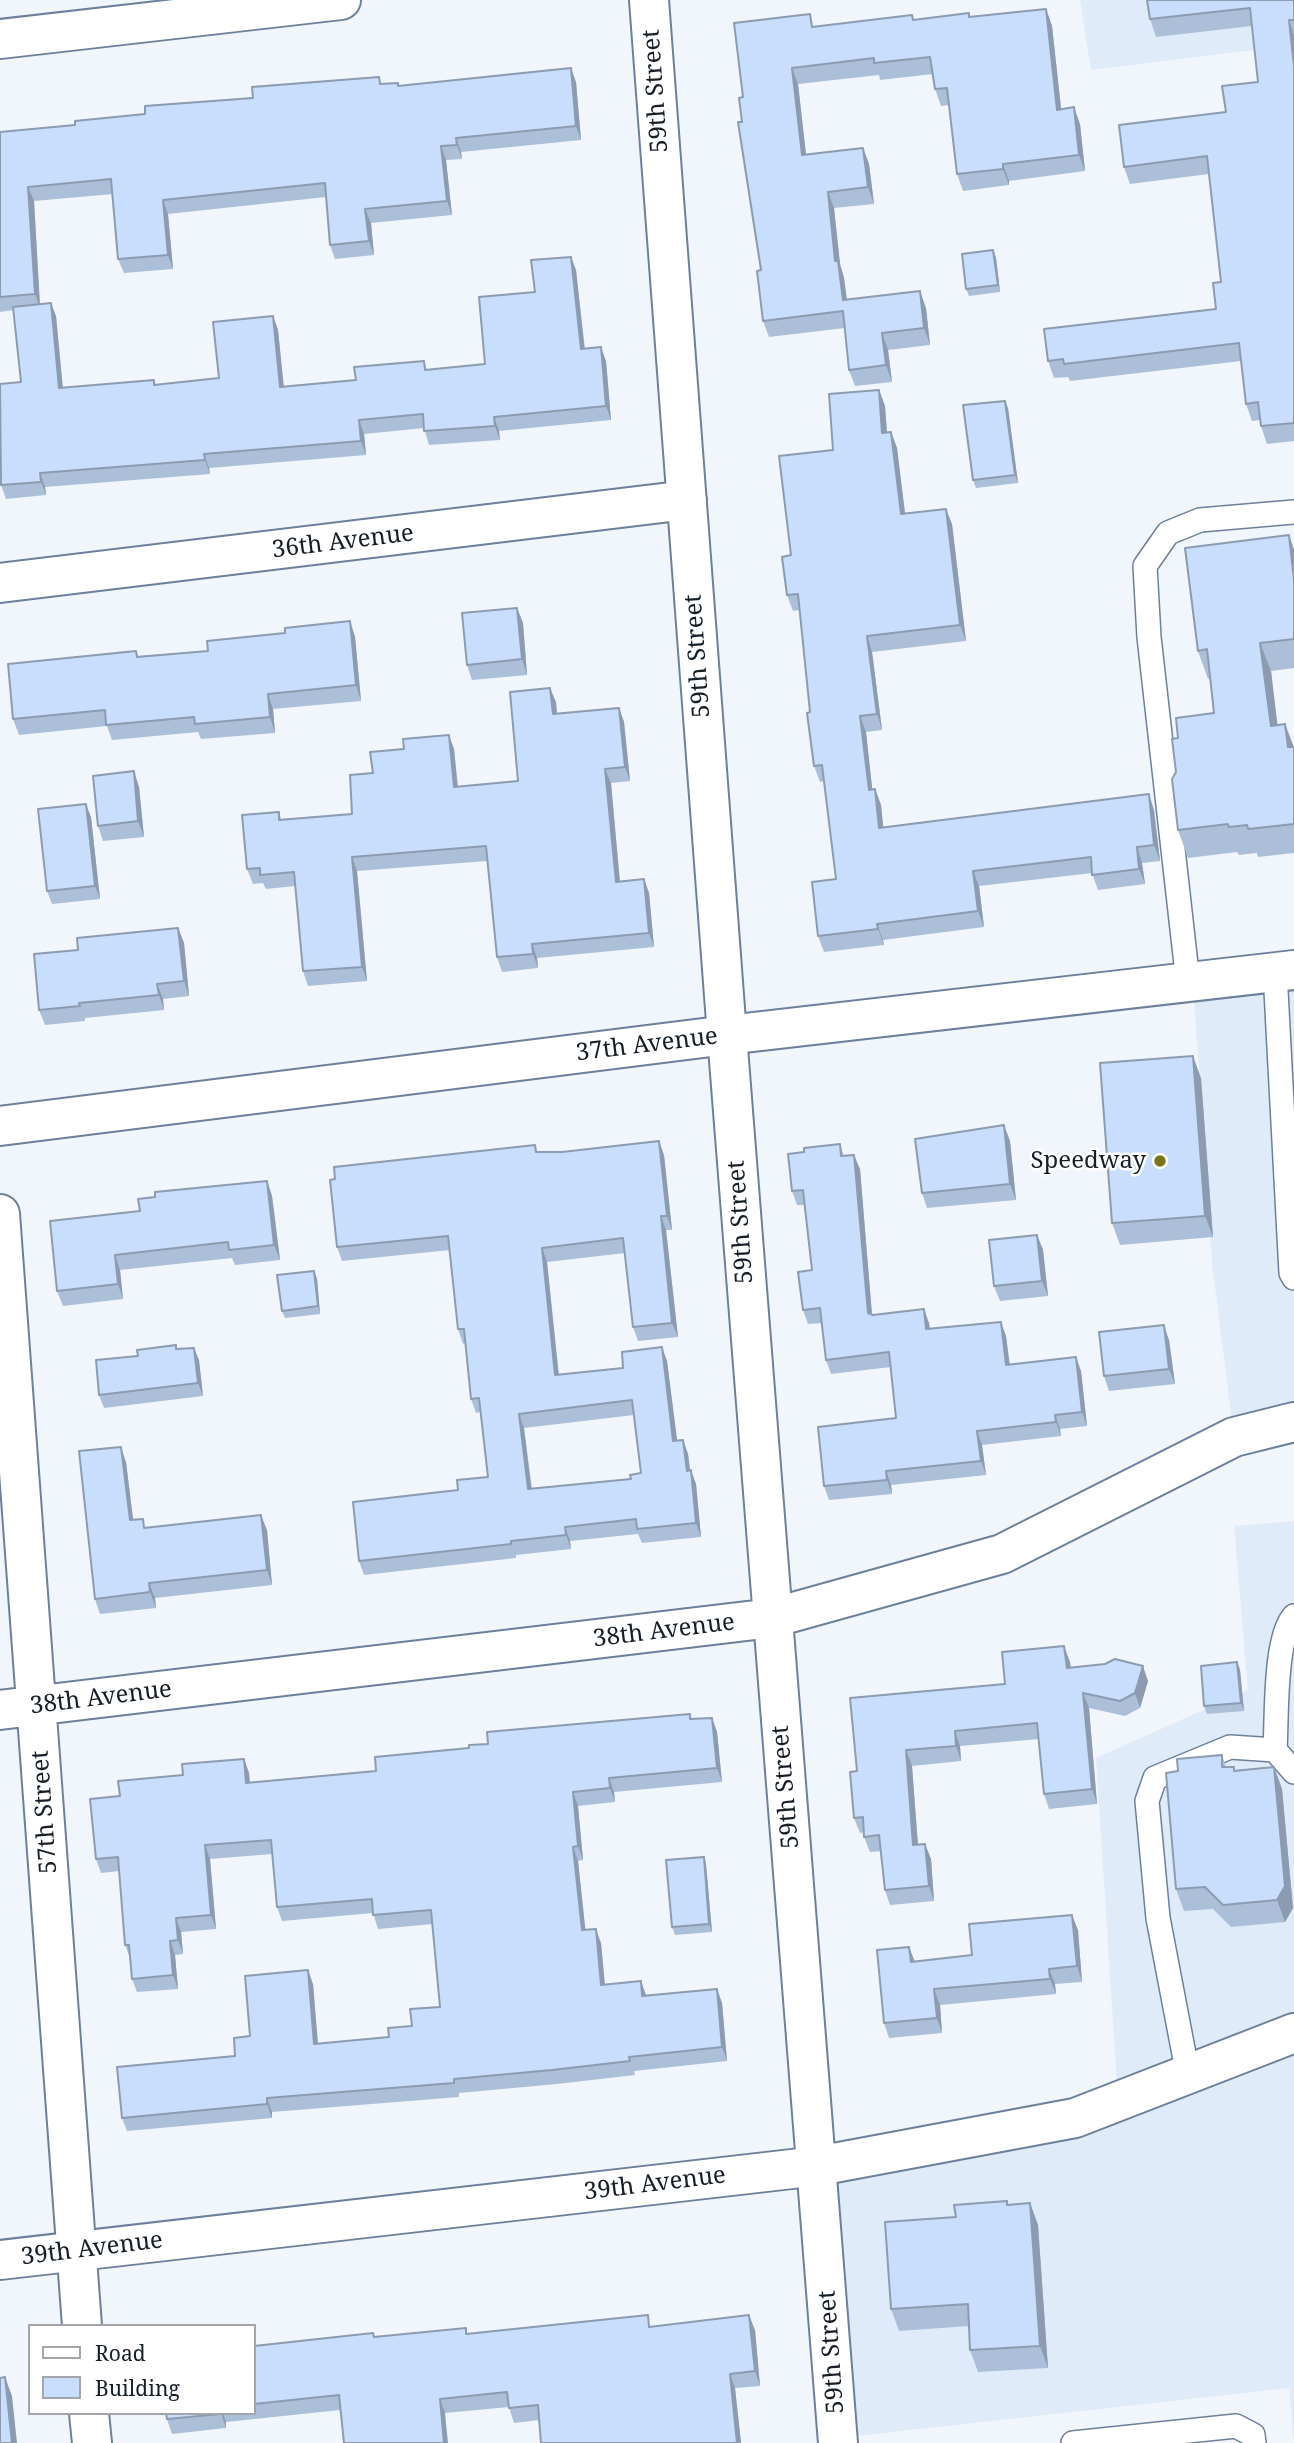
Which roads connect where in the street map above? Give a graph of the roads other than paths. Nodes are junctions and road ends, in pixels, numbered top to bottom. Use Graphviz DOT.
graph roads {
  1 [pos="341,0"];
  2 [pos="649,0"];
  3 [pos="0,39"];
  4 [pos="687,500"];
  5 [pos="1294,512"];
  6 [pos="0,583"];
  7 [pos="1284,971"];
  8 [pos="1188,982"];
  9 [pos="727,1035"];
  10 [pos="1287,1048"];
  11 [pos="0,1126"];
  12 [pos="0,1214"];
  13 [pos="1294,1278"];
  14 [pos="1294,1422"];
  15 [pos="1294,1616"];
  16 [pos="772,1618"];
  17 [pos="38,1705"];
  18 [pos="0,1710"];
  19 [pos="1275,1750"];
  20 [pos="1294,1772"];
  21 [pos="1294,2033"];
  22 [pos="1188,2074"];
  23 [pos="818,2166"];
  24 [pos="75,2250"];
  25 [pos="0,2260"];
  26 [pos="82,2324"];
  27 [pos="89,2415"];
  28 [pos="92,2443"];
  29 [pos="838,2443"];
  30 [pos="1073,2443"];
  31 [pos="1254,2443"];
  1 -- 3 [label="street"];
  2 -- 4 [label="street, 59th Street"];
  4 -- 6 [label="street, 36th Avenue"];
  4 -- 9 [label="street, 59th Street"];
  5 -- 8 [label="lane"];
  7 -- 8 [label="street, 37th Avenue"];
  7 -- 10 [label="lane"];
  8 -- 9 [label="street, 37th Avenue"];
  9 -- 11 [label="street, 37th Avenue"];
  9 -- 16 [label="street, 59th Street"];
  10 -- 13 [label="lane"];
  12 -- 17 [label="street, 57th Street"];
  14 -- 16 [label="street, 38th Avenue"];
  15 -- 19 [label="lane"];
  16 -- 17 [label="street, 38th Avenue"];
  16 -- 23 [label="street, 59th Street"];
  17 -- 18 [label="street, 38th Avenue"];
  17 -- 24 [label="street, 57th Street"];
  19 -- 20 [label="lane"];
  19 -- 22 [label="lane"];
  21 -- 22 [label="street, 39th Avenue"];
  22 -- 23 [label="street, 39th Avenue"];
  23 -- 24 [label="street, 39th Avenue"];
  23 -- 29 [label="street, 59th Street"];
  24 -- 25 [label="street, 39th Avenue"];
  24 -- 26 [label="street, 57th Street"];
  27 -- 28 [label="street"];
  30 -- 31 [label="lane"];
}
